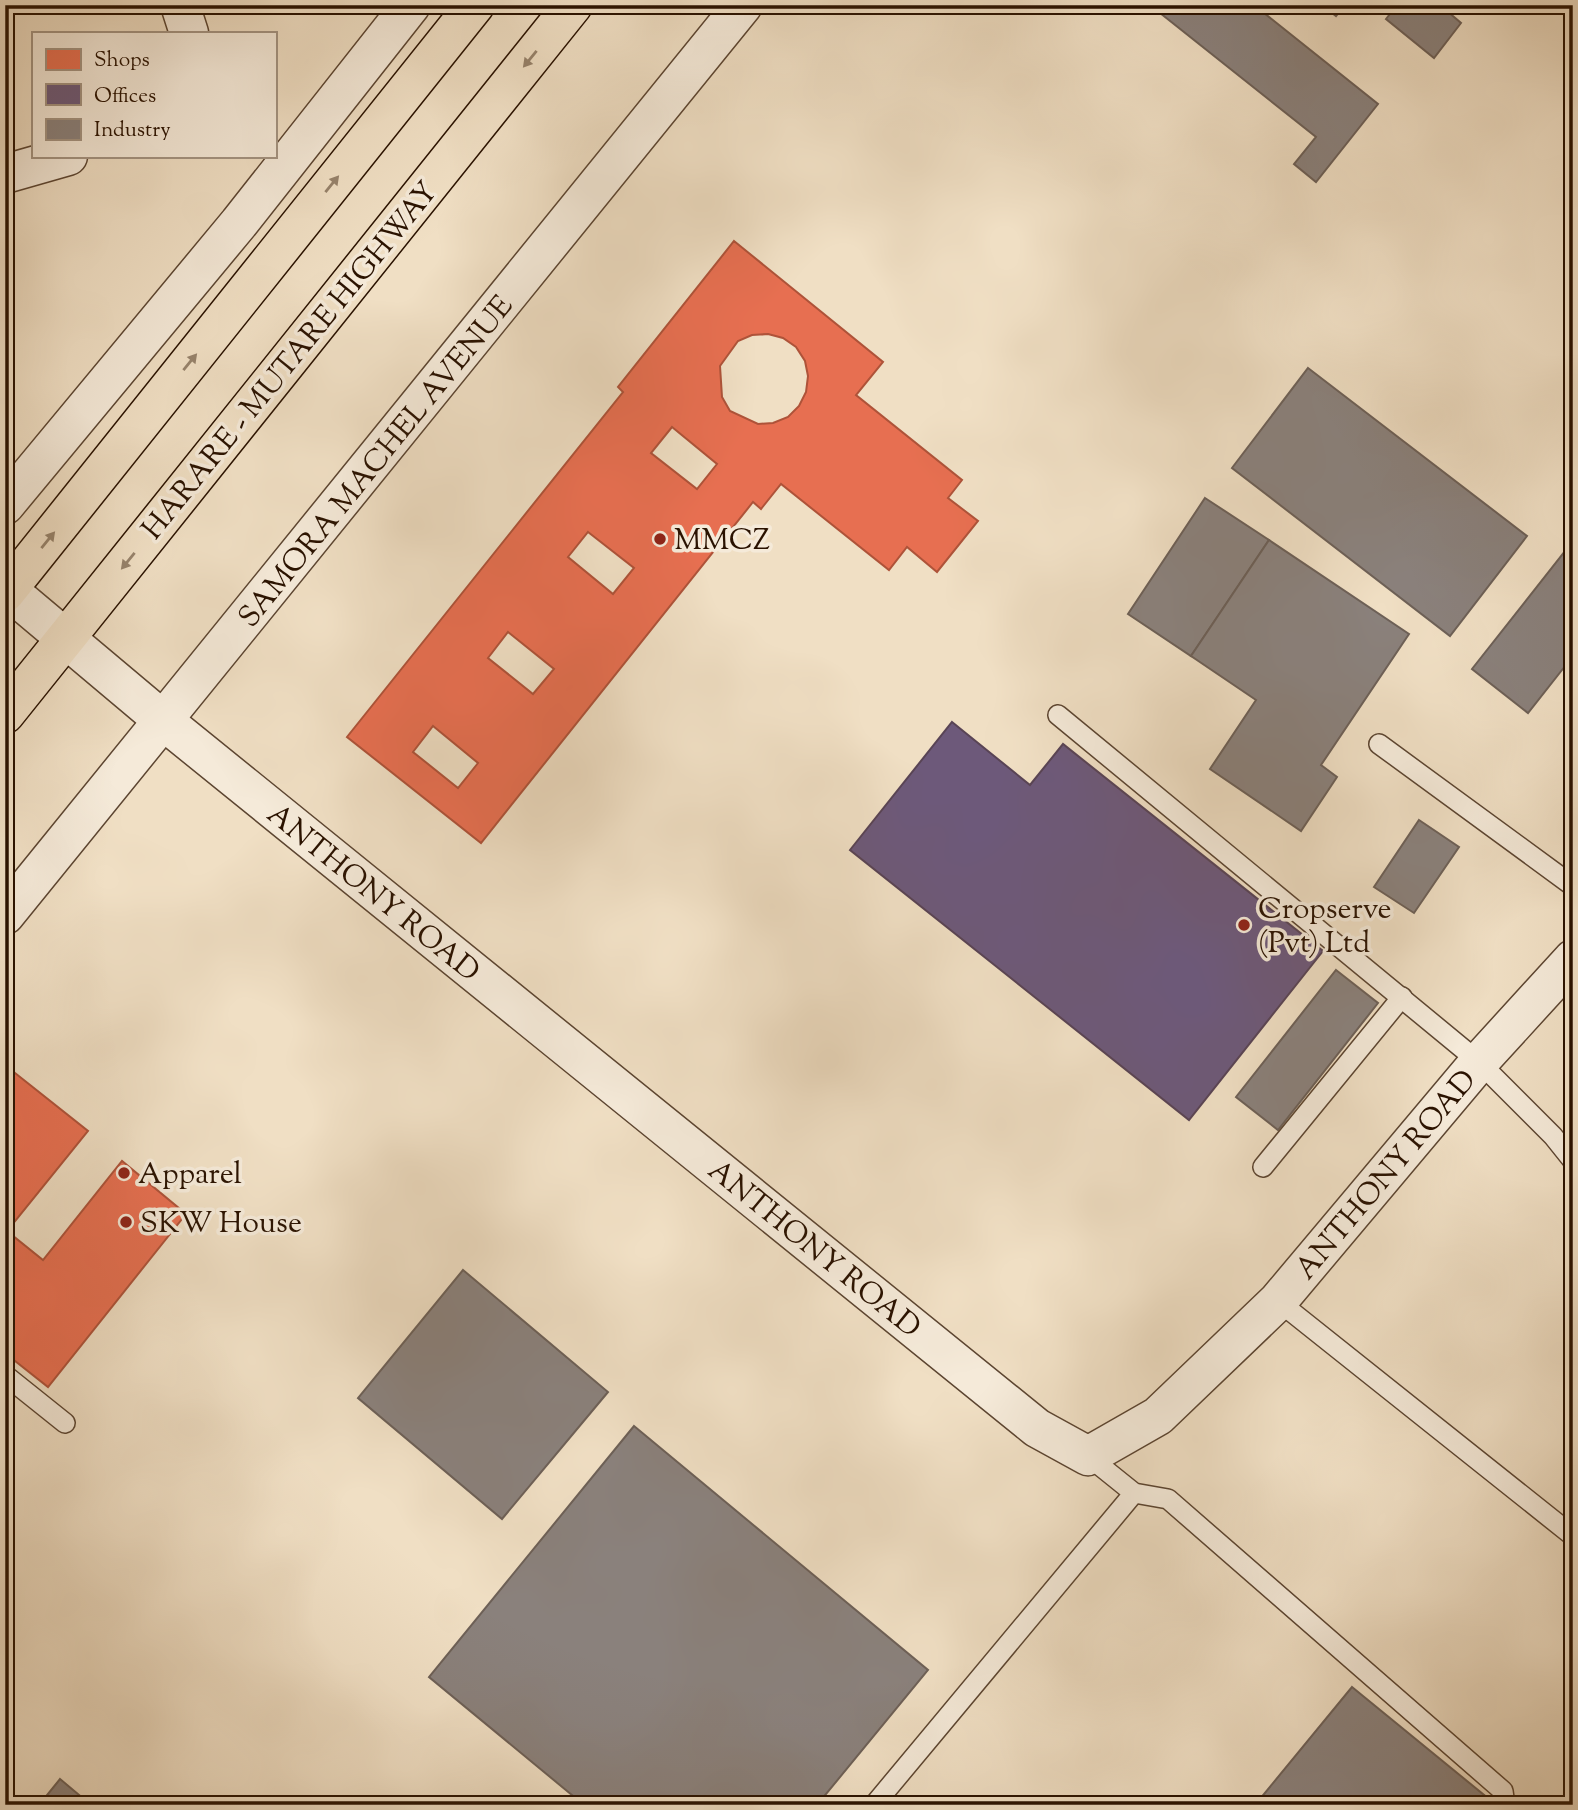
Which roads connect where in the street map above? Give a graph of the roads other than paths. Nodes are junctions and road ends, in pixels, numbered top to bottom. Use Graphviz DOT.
graph roads {
  1 [pos="180,5"];
  2 [pos="411,5"];
  3 [pos="475,5"];
  4 [pos="573,5"];
  5 [pos="743,5"];
  6 [pos="189,32"];
  7 [pos="61,158"];
  8 [pos="5,174"];
  9 [pos="5,505"];
  10 [pos="6,592"];
  11 [pos="66,639"];
  12 [pos="5,714"];
  13 [pos="1058,715"];
  14 [pos="165,722"];
  15 [pos="1379,744"];
  16 [pos="1573,886"];
  17 [pos="5,915"];
  18 [pos="1573,959"];
  19 [pos="1402,997"];
  20 [pos="1479,1062"];
  21 [pos="1573,1161"];
  22 [pos="1263,1167"];
  23 [pos="1278,1301"];
  24 [pos="5,1375"];
  25 [pos="65,1423"];
  26 [pos="1088,1456"];
  27 [pos="1134,1493"];
  28 [pos="1573,1536"];
  29 [pos="874,1805"];
  30 [pos="1505,1805"];
  1 -- 6 [label="street"];
  2 -- 9 [label="street"];
  10 -- 3 [label="highway, one-way"];
  4 -- 11 [label="highway, HARARE - MUTARE HIGHWAY, one-way"];
  5 -- 14 [label="street, SAMORA MACHEL AVENUE"];
  7 -- 8 [label="street"];
  10 -- 11 [label="street, ANTHONY ROAD"];
  11 -- 12 [label="highway, HARARE - MUTARE HIGHWAY"];
  11 -- 14 [label="street, ANTHONY ROAD"];
  13 -- 19 [label="lane"];
  14 -- 17 [label="street, SAMORA MACHEL AVENUE"];
  14 -- 26 [label="street, ANTHONY ROAD"];
  15 -- 16 [label="lane"];
  18 -- 20 [label="street, ANTHONY ROAD"];
  19 -- 20 [label="lane"];
  19 -- 22 [label="lane"];
  20 -- 21 [label="lane"];
  20 -- 23 [label="street, ANTHONY ROAD"];
  23 -- 26 [label="street, ANTHONY ROAD"];
  23 -- 28 [label="lane"];
  24 -- 25 [label="lane"];
  26 -- 27 [label="lane"];
  27 -- 29 [label="lane"];
  27 -- 30 [label="lane"];
}
